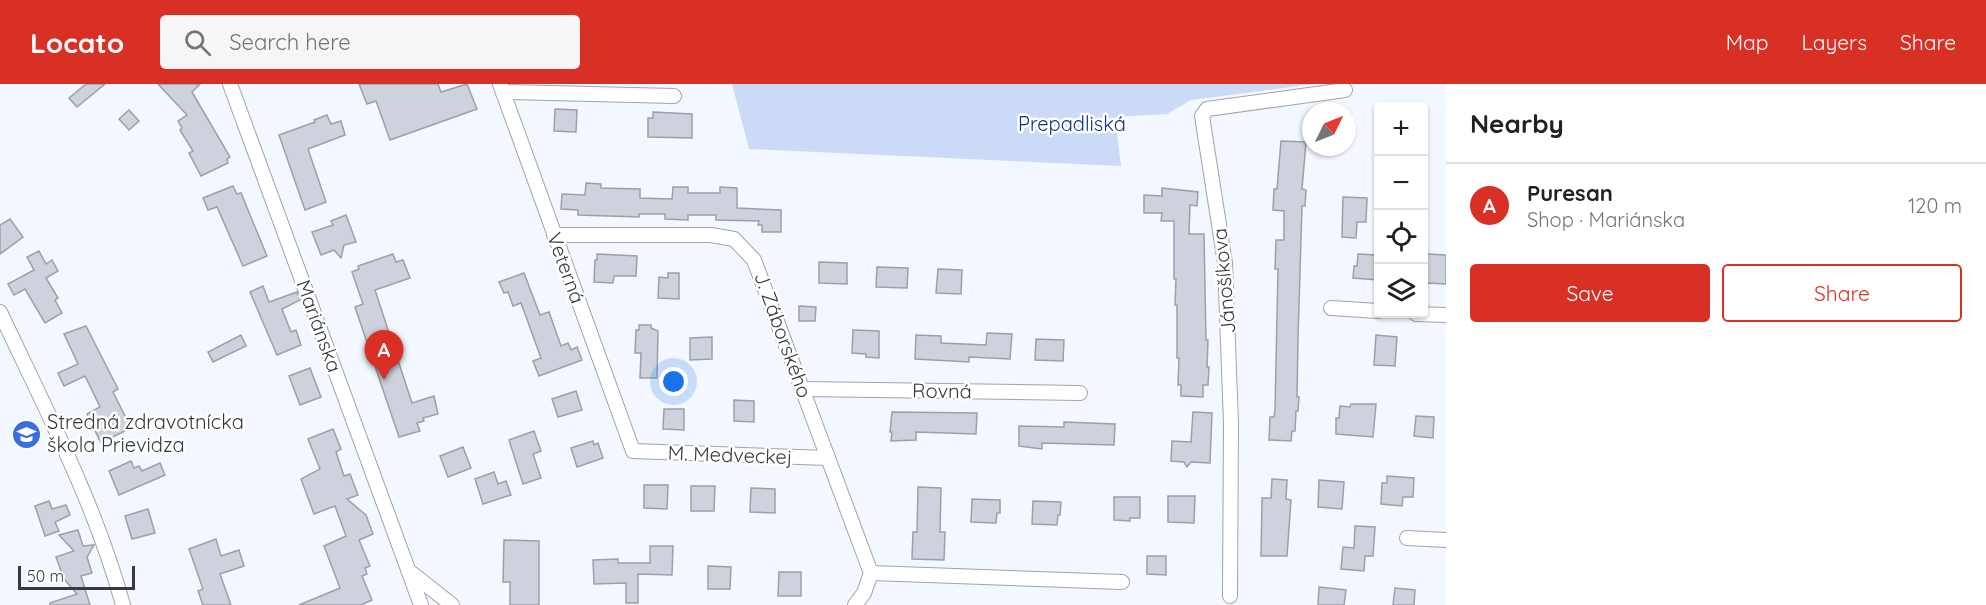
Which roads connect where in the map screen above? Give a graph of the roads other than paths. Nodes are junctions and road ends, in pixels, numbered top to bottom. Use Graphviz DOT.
graph roads {
  1 [pos="230,84"];
  2 [pos="501,88"];
  3 [pos="1345,90"];
  4 [pos="674,96"];
  5 [pos="554,235"];
  6 [pos="1331,308"];
  7 [pos="1374,311"];
  8 [pos="0,312"];
  9 [pos="1428,314"];
  10 [pos="1446,315"];
  11 [pos="803,389"];
  12 [pos="1080,393"];
  13 [pos="633,451"];
  14 [pos="828,458"];
  15 [pos="1407,538"];
  16 [pos="1446,540"];
  17 [pos="407,570"];
  18 [pos="871,573"];
  19 [pos="1122,582"];
  20 [pos="1230,596"];
  21 [pos="123,605"];
  22 [pos="421,605"];
  23 [pos="452,605"];
  24 [pos="855,605"];
  1 -- 17 [label="street, Mariánska"];
  2 -- 4 [label="street"];
  2 -- 5 [label="street, Veterná"];
  3 -- 20 [label="street, Jánošíkova"];
  5 -- 11 [label="street, J. Záborského"];
  5 -- 13 [label="street, Veterná"];
  6 -- 7 [label="street"];
  8 -- 21 [label="street"];
  9 -- 10 [label="street"];
  11 -- 12 [label="street, Rovná"];
  11 -- 14 [label="street, J. Záborského"];
  13 -- 14 [label="street, M. Medveckej"];
  14 -- 18 [label="street, J. Záborského"];
  15 -- 16 [label="street"];
  17 -- 22 [label="street, Mariánska"];
  17 -- 23 [label="street"];
  18 -- 19 [label="street"];
  18 -- 24 [label="street"];
}
